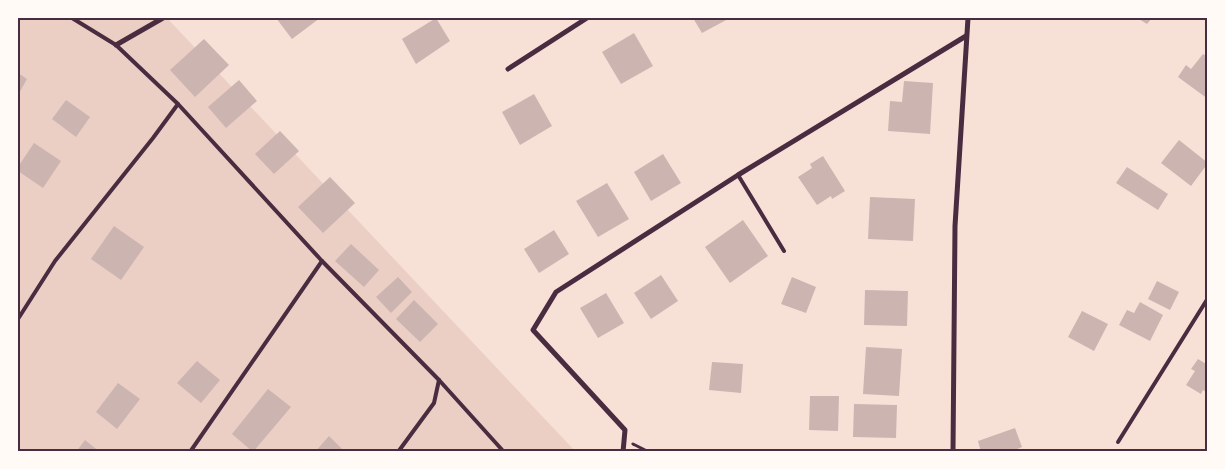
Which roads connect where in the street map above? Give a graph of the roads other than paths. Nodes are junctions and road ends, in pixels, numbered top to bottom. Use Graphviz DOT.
graph roads {
  1 [pos="72,18"];
  2 [pos="163,18"];
  3 [pos="587,18"];
  4 [pos="968,18"];
  5 [pos="966,36"];
  6 [pos="116,45"];
  7 [pos="508,69"];
  8 [pos="178,104"];
  9 [pos="738,175"];
  10 [pos="784,251"];
  11 [pos="322,261"];
  12 [pos="1208,298"];
  13 [pos="18,319"];
  14 [pos="439,380"];
  15 [pos="1118,442"];
  16 [pos="190,452"];
  17 [pos="398,452"];
  18 [pos="504,452"];
  19 [pos="623,452"];
  20 [pos="953,452"];
  1 -- 6 [label="lane"];
  2 -- 6 [label="street"];
  3 -- 7 [label="street"];
  4 -- 5 [label="street"];
  5 -- 9 [label="street"];
  5 -- 20 [label="street"];
  6 -- 8 [label="lane"];
  8 -- 11 [label="lane"];
  8 -- 13 [label="lane"];
  9 -- 10 [label="lane"];
  9 -- 19 [label="street"];
  11 -- 14 [label="lane"];
  11 -- 16 [label="lane"];
  12 -- 15 [label="lane"];
  14 -- 17 [label="lane"];
  14 -- 18 [label="lane"];
}
